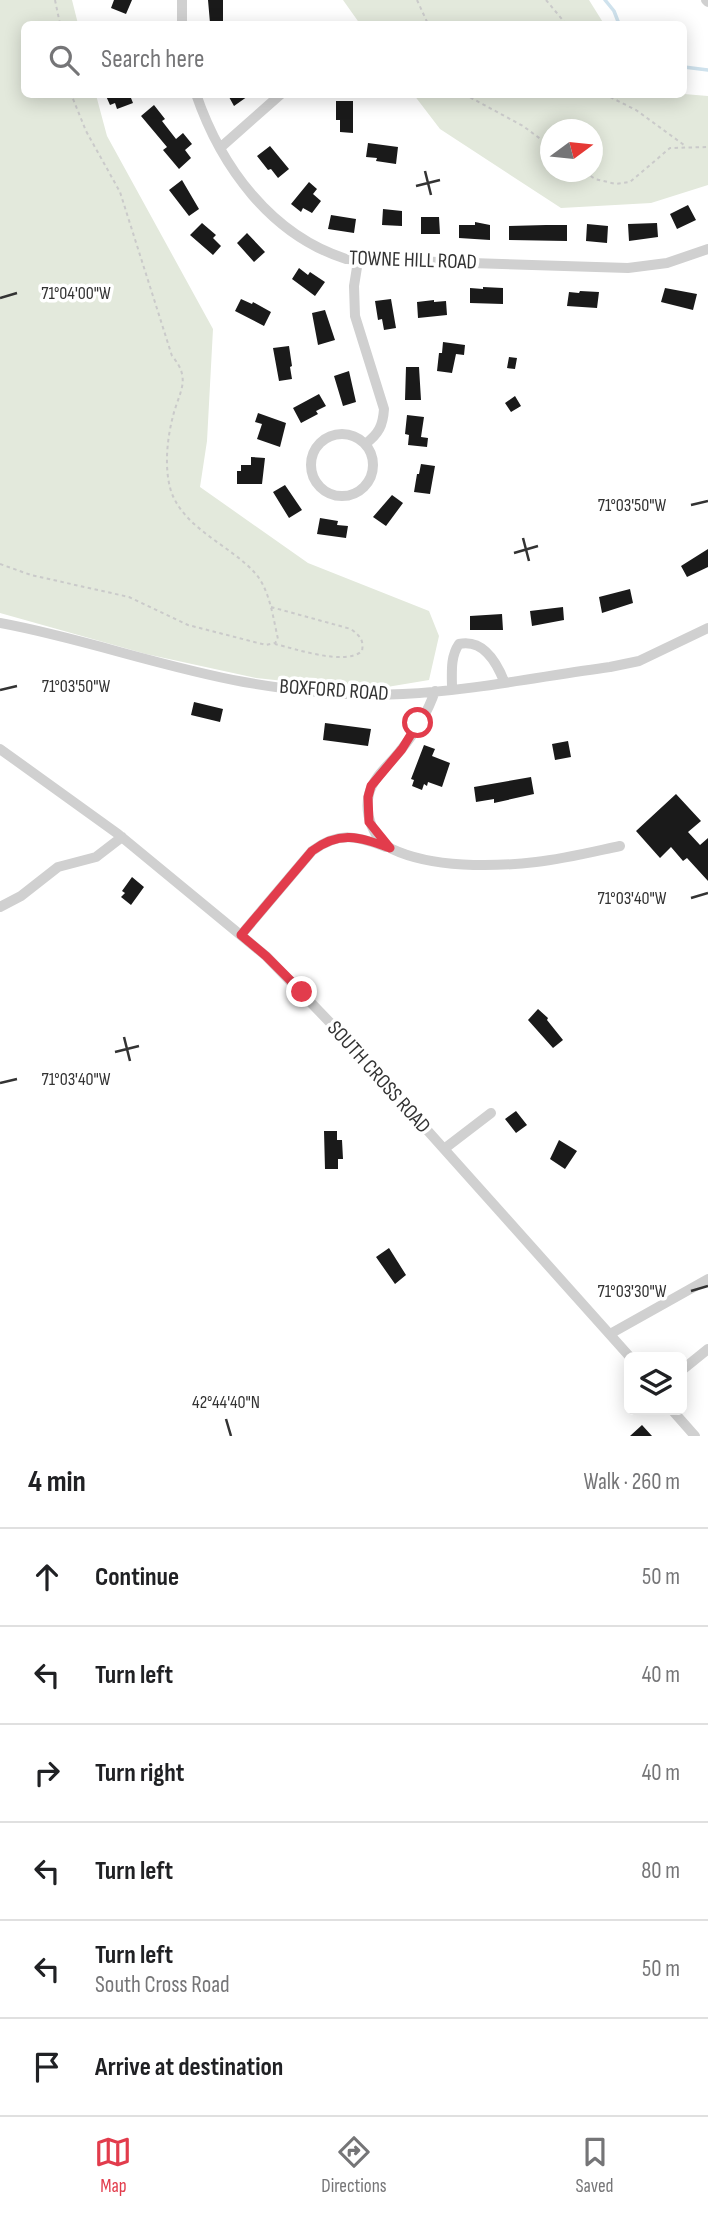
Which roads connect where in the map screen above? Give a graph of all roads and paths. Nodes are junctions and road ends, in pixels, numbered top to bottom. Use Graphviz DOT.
graph roads {
  1 [pos="55,0"];
  2 [pos="182,0"];
  3 [pos="418,0"];
  4 [pos="546,0"];
  5 [pos="59,21"];
  6 [pos="182,21"];
  7 [pos="427,21"];
  8 [pos="564,21"];
  9 [pos="73,98"];
  10 [pos="198,98"];
  11 [pos="276,98"];
  12 [pos="471,98"];
  13 [pos="607,98"];
  14 [pos="540,138"];
  15 [pos="685,146"];
  16 [pos="708,147"];
  17 [pos="219,148"];
  18 [pos="603,180"];
  19 [pos="708,249"];
  20 [pos="358,261"];
  21 [pos="365,444"];
  22 [pos="0,564"];
  23 [pos="270,607"];
  24 [pos="0,623"];
  25 [pos="708,628"];
  26 [pos="273,643"];
  27 [pos="504,681"];
  28 [pos="452,689"];
  29 [pos="435,691"];
  30 [pos="0,750"];
  31 [pos="122,837"];
  32 [pos="620,846"];
  33 [pos="390,848"];
  34 [pos="0,906"];
  35 [pos="241,935"];
  36 [pos="491,1113"];
  37 [pos="444,1149"];
  38 [pos="708,1279"];
  39 [pos="610,1334"];
  40 [pos="708,1349"];
  41 [pos="626,1352"];
  42 [pos="687,1366"];
  43 [pos="676,1415"];
  44 [pos="695,1436"];
  1 -- 5 [label="path"];
  2 -- 6 [label="street"];
  3 -- 7 [label="path"];
  4 -- 8 [label="path"];
  9 -- 23 [label="path"];
  10 -- 17 [label="street, TOWNE HILL ROAD"];
  11 -- 17 [label="street"];
  12 -- 14 [label="path"];
  13 -- 15 [label="path"];
  15 -- 16 [label="path"];
  15 -- 18 [label="path"];
  17 -- 20 [label="street, TOWNE HILL ROAD"];
  19 -- 20 [label="street, TOWNE HILL ROAD"];
  20 -- 21 [label="street"];
  21 -- 21 [label="street"];
  22 -- 26 [label="path"];
  23 -- 26 [label="path"];
  23 -- 26 [label="path"];
  24 -- 29 [label="street, BOXFORD ROAD"];
  25 -- 27 [label="street, BOXFORD ROAD"];
  27 -- 28 [label="street, BOXFORD ROAD"];
  27 -- 28 [label="street"];
  28 -- 29 [label="street, BOXFORD ROAD"];
  29 -- 33 [label="street"];
  30 -- 31 [label="street, SOUTH CROSS ROAD"];
  31 -- 34 [label="street"];
  31 -- 35 [label="street, SOUTH CROSS ROAD"];
  32 -- 33 [label="street"];
  33 -- 35 [label="street"];
  35 -- 37 [label="street, SOUTH CROSS ROAD"];
  36 -- 37 [label="street"];
  37 -- 39 [label="street, SOUTH CROSS ROAD"];
  38 -- 39 [label="street"];
  39 -- 41 [label="street, SOUTH CROSS ROAD"];
  40 -- 42 [label="street"];
  43 -- 44 [label="street"];
}
